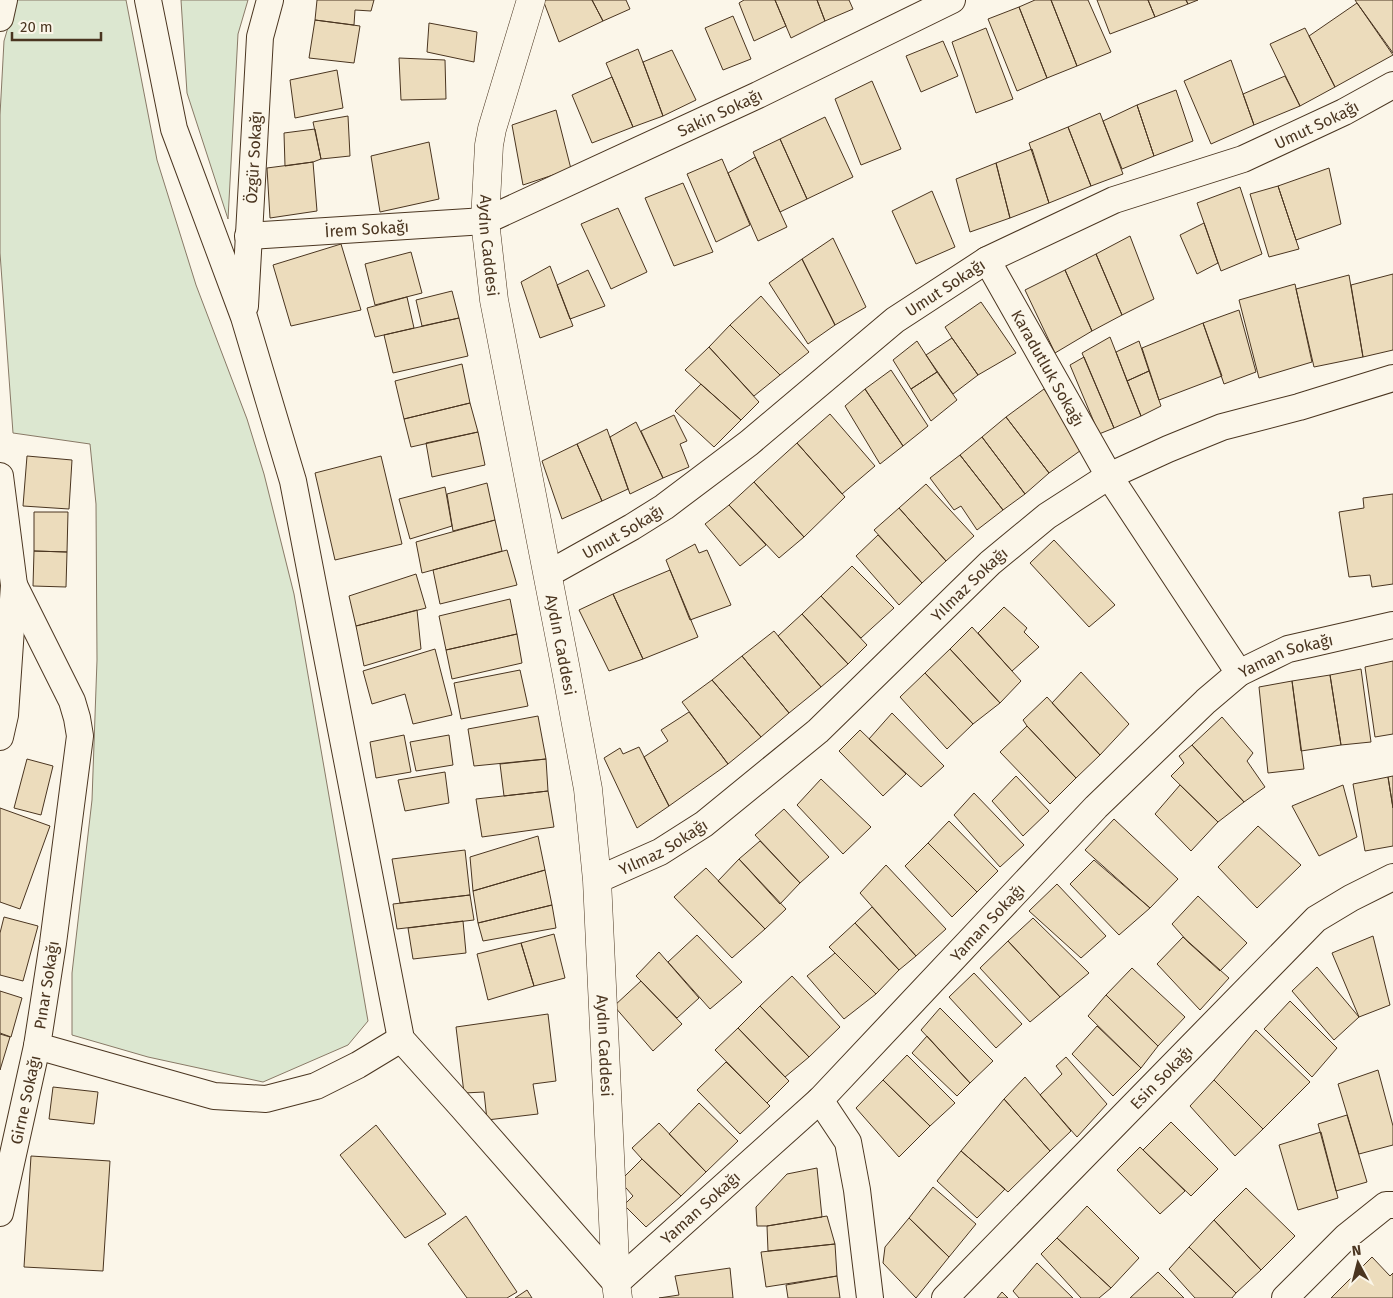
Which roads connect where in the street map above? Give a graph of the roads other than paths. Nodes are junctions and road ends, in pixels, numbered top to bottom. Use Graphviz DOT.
graph roads {
  1 [pos="4,0"];
  2 [pos="148,0"];
  3 [pos="270,0"];
  4 [pos="531,0"];
  5 [pos="952,0"];
  6 [pos="0,18"];
  7 [pos="1393,86"];
  8 [pos="485,221"];
  9 [pos="248,236"];
  10 [pos="987,260"];
  11 [pos="244,317"];
  12 [pos="1393,378"];
  13 [pos="0,476"];
  14 [pos="1109,476"];
  15 [pos="548,574"];
  16 [pos="14,586"];
  17 [pos="1393,625"];
  18 [pos="1239,673"];
  19 [pos="0,737"];
  20 [pos="1393,878"];
  21 [pos="597,880"];
  22 [pos="400,1039"];
  23 [pos="37,1046"];
  24 [pos="820,1100"];
  25 [pos="1393,1205"];
  26 [pos="0,1213"];
  27 [pos="617,1290"];
  28 [pos="870,1298"];
  29 [pos="946,1298"];
  30 [pos="1285,1298"];
  1 -- 6 [label="street"];
  2 -- 11 [label="street"];
  3 -- 9 [label="street, Özgür Sokağı"];
  4 -- 8 [label="street, Aydın Caddesi"];
  5 -- 8 [label="street, Sakin Sokağı"];
  7 -- 10 [label="street, Umut Sokağı"];
  8 -- 9 [label="street, İrem Sokağı"];
  8 -- 15 [label="street, Aydın Caddesi"];
  9 -- 11 [label="street, Özgür Sokağı"];
  10 -- 14 [label="street, Karadutluk Sokağı"];
  10 -- 15 [label="street, Umut Sokağı"];
  11 -- 22 [label="street"];
  12 -- 14 [label="street, Yılmaz Sokağı"];
  13 -- 16 [label="street"];
  14 -- 18 [label="street, Karadutluk Sokağı"];
  14 -- 21 [label="street, Yılmaz Sokağı"];
  15 -- 21 [label="street, Aydın Caddesi"];
  16 -- 19 [label="street"];
  16 -- 23 [label="street, Pınar Sokağı"];
  17 -- 18 [label="street, Yaman Sokağı"];
  18 -- 24 [label="street, Yaman Sokağı"];
  20 -- 29 [label="street, Esin Sokağı"];
  21 -- 27 [label="street, Aydın Caddesi"];
  22 -- 23 [label="street, Pınar Sokağı"];
  22 -- 27 [label="street"];
  23 -- 26 [label="street, Girne Sokağı"];
  24 -- 27 [label="street, Yaman Sokağı"];
  24 -- 28 [label="street"];
  25 -- 30 [label="street"];
}
